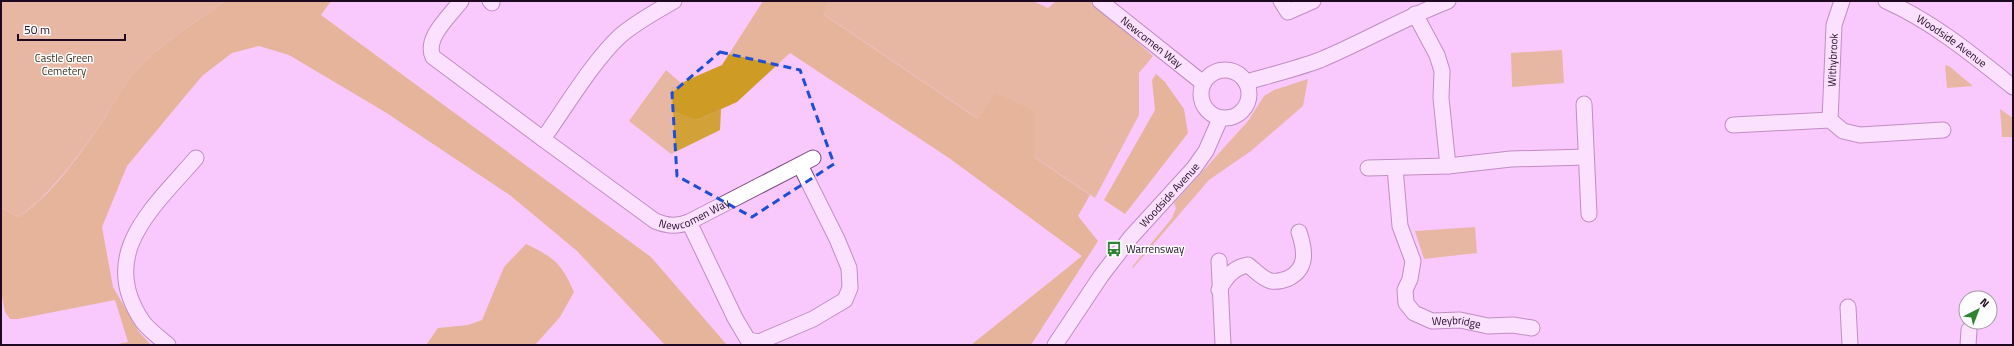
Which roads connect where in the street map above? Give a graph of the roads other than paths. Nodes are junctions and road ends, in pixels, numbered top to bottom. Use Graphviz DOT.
graph roads {
  1 [pos="461,1"];
  2 [pos="674,1"];
  3 [pos="1100,1"];
  4 [pos="1281,1"];
  5 [pos="1313,1"];
  6 [pos="1448,1"];
  7 [pos="1842,1"];
  8 [pos="1886,1"];
  9 [pos="1415,14"];
  10 [pos="1246,82"];
  11 [pos="1203,83"];
  12 [pos="2012,83"];
  13 [pos="1584,104"];
  14 [pos="1220,119"];
  15 [pos="1830,120"];
  16 [pos="1733,125"];
  17 [pos="1943,130"];
  18 [pos="543,139"];
  19 [pos="1586,157"];
  20 [pos="196,158"];
  21 [pos="813,158"];
  22 [pos="800,165"];
  23 [pos="1448,166"];
  24 [pos="1368,168"];
  25 [pos="1395,168"];
  26 [pos="1589,214"];
  27 [pos="689,222"];
  28 [pos="1299,232"];
  29 [pos="1219,261"];
  30 [pos="1219,290"];
  31 [pos="1848,307"];
  32 [pos="1532,328"];
  33 [pos="168,345"];
  34 [pos="1055,345"];
  35 [pos="1223,345"];
  36 [pos="1850,345"];
  1 -- 18 [label="street, Newcomen Way"];
  2 -- 18 [label="street"];
  3 -- 11 [label="street, Newcomen Way"];
  4 -- 5 [label="street"];
  6 -- 9 [label="street"];
  7 -- 15 [label="street, Withybrook"];
  8 -- 12 [label="street, Woodside Avenue"];
  9 -- 10 [label="street"];
  9 -- 23 [label="street"];
  10 -- 11 [label="street"];
  10 -- 14 [label="street"];
  11 -- 14 [label="street"];
  13 -- 19 [label="street"];
  14 -- 34 [label="street, Woodside Avenue"];
  15 -- 16 [label="street"];
  15 -- 17 [label="street"];
  18 -- 27 [label="street, Newcomen Way"];
  19 -- 23 [label="street"];
  19 -- 26 [label="street"];
  20 -- 33 [label="street"];
  21 -- 22 [label="street, Newcomen Way"];
  22 -- 27 [label="street, Newcomen Way"];
  22 -- 27 [label="street"];
  23 -- 25 [label="street"];
  24 -- 25 [label="street"];
  25 -- 32 [label="street, Weybridge"];
  28 -- 30 [label="street"];
  29 -- 30 [label="street"];
  30 -- 35 [label="street"];
  31 -- 36 [label="street"];
}
